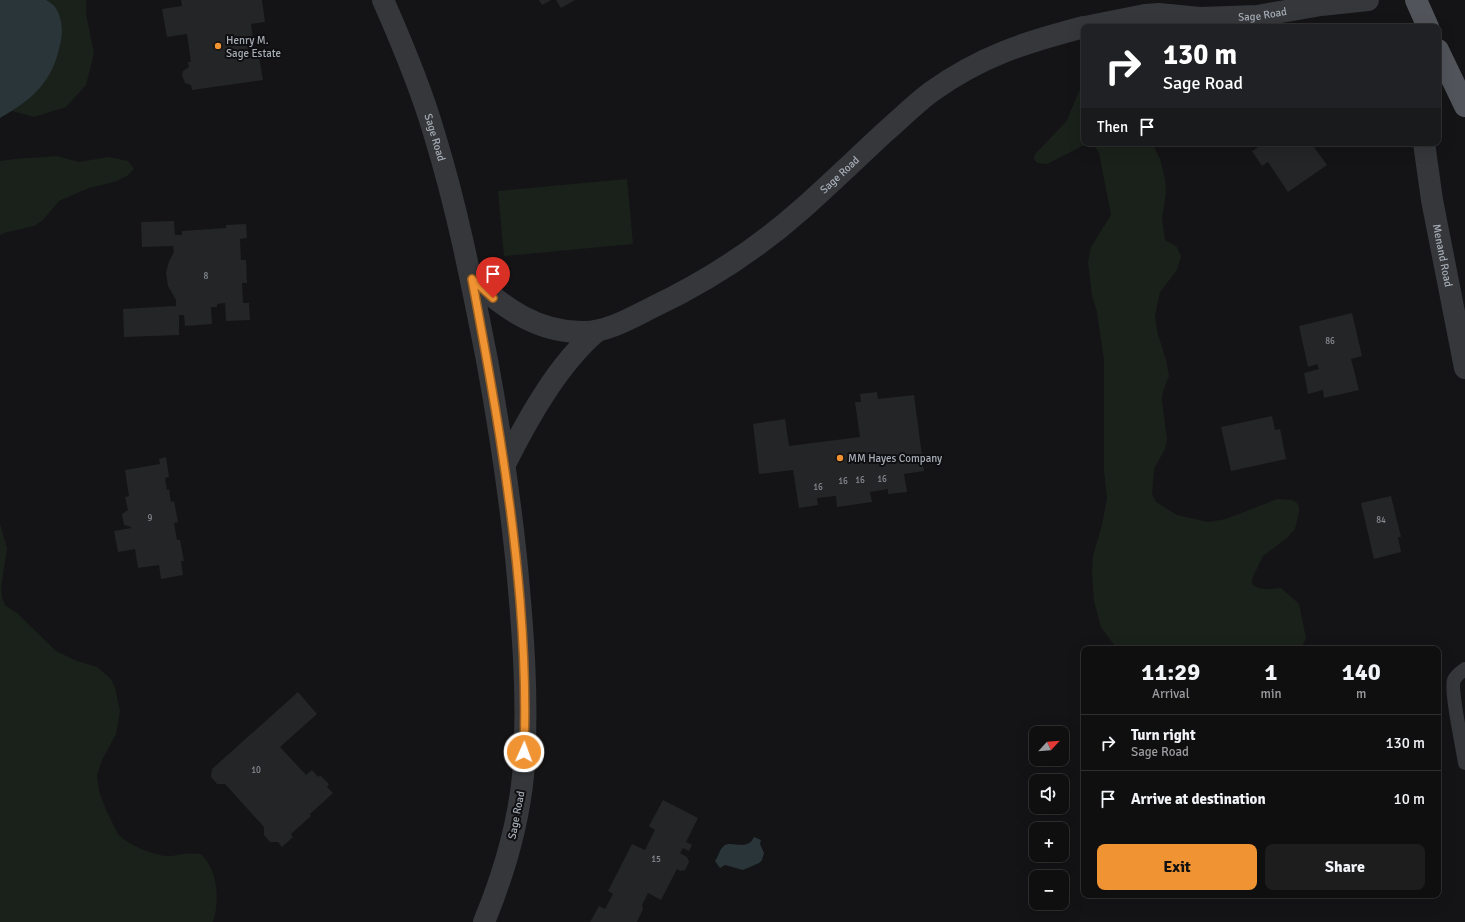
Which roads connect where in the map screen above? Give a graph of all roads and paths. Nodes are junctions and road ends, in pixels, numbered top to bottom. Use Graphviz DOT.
graph roads {
  1 [pos="383,0"];
  2 [pos="1368,0"];
  3 [pos="1416,0"];
  4 [pos="1100,24"];
  5 [pos="1427,24"];
  6 [pos="1081,28"];
  7 [pos="1441,58"];
  8 [pos="1465,106"];
  9 [pos="1424,146"];
  10 [pos="472,279"];
  11 [pos="597,331"];
  12 [pos="1465,368"];
  13 [pos="505,464"];
  14 [pos="1465,669"];
  15 [pos="1465,763"];
  16 [pos="484,922"];
  1 -- 10 [label="street, Sage Road"];
  2 -- 4 [label="street, Sage Road"];
  3 -- 5 [label="main road"];
  6 -- 11 [label="street, Sage Road"];
  7 -- 8 [label="main road"];
  9 -- 12 [label="street, Menand Road"];
  10 -- 11 [label="street, Sage Road"];
  10 -- 13 [label="street, Sage Road"];
  11 -- 13 [label="street, Sage Road"];
  13 -- 16 [label="street, Sage Road"];
  14 -- 15 [label="lane"];
}
